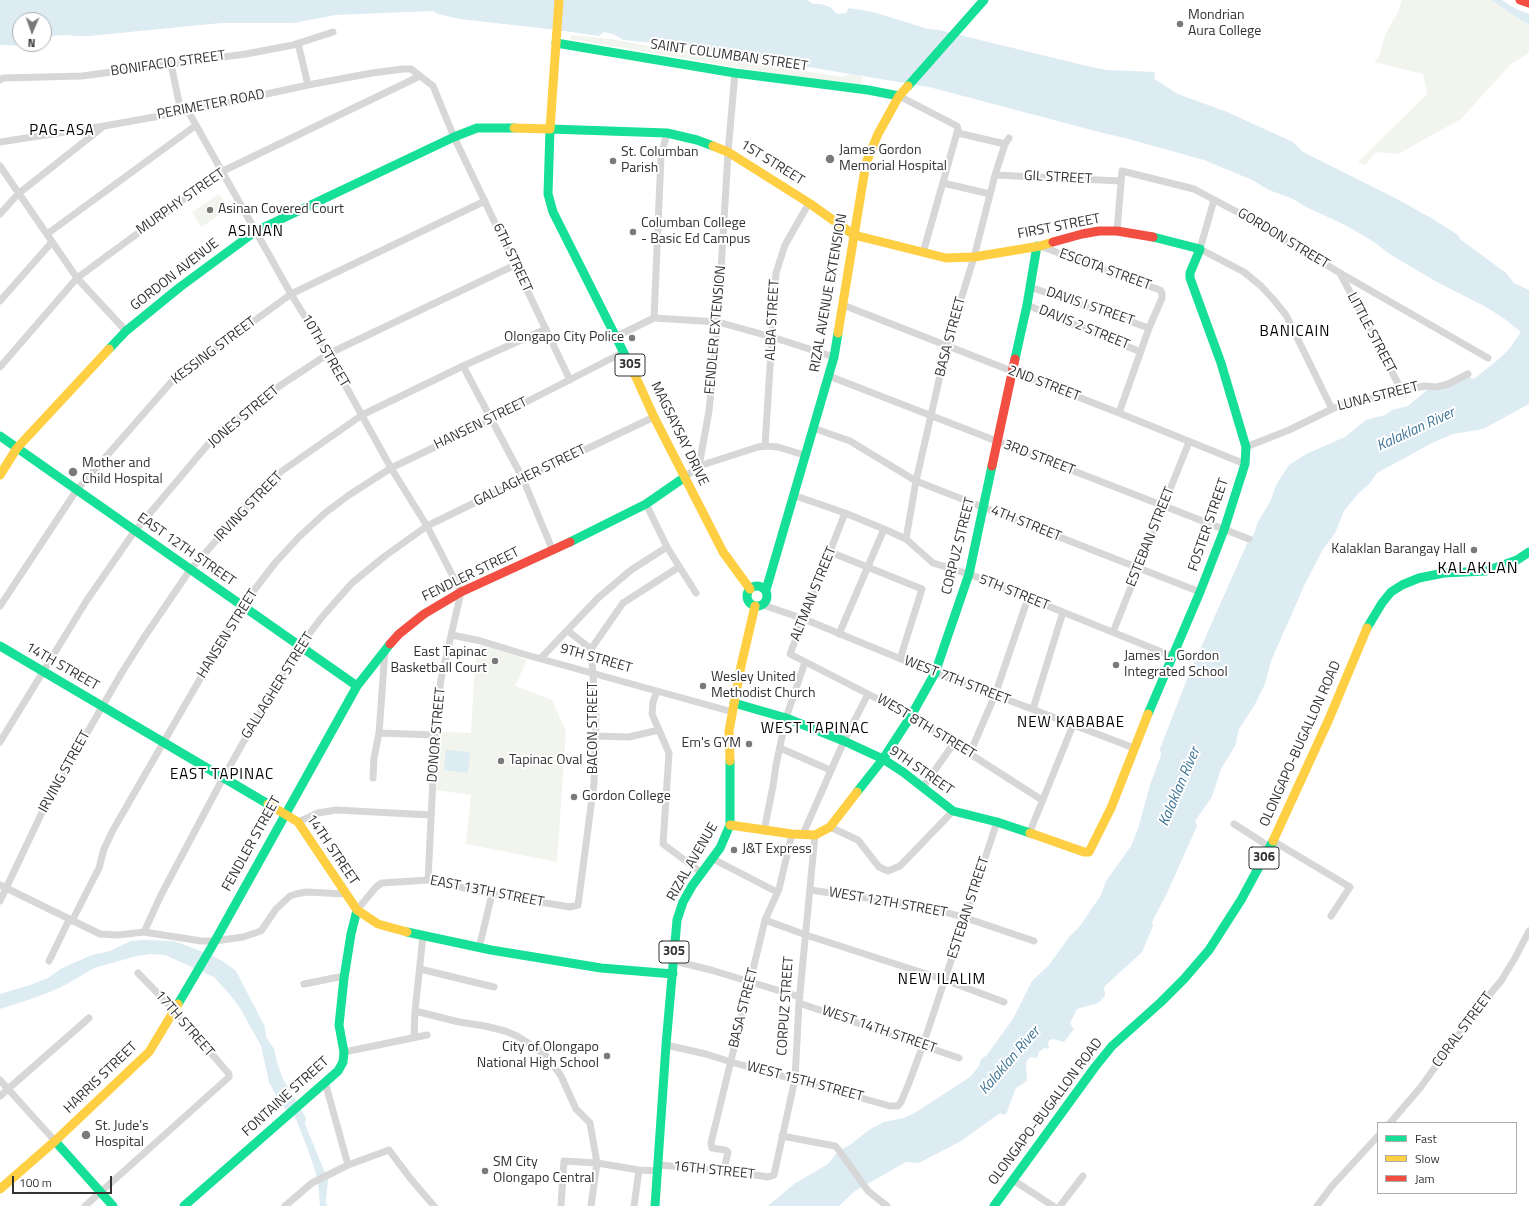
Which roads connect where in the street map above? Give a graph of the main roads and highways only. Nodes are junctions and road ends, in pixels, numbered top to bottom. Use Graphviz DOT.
graph roads {
  1 [pos="559,0"];
  2 [pos="984,0"];
  3 [pos="1520,0"];
  4 [pos="1529,3"];
  5 [pos="556,43"];
  6 [pos="899,96"];
  7 [pos="550,129"];
  8 [pos="854,235"];
  9 [pos="1038,246"];
  10 [pos="1200,250"];
  11 [pos="0,436"];
  12 [pos="17,448"];
  13 [pos="0,475"];
  14 [pos="685,477"];
  15 [pos="1529,552"];
  16 [pos="750,589"];
  17 [pos="766,590"];
  18 [pos="759,605"];
  19 [pos="0,646"];
  20 [pos="357,686"];
  21 [pos="733,707"];
  22 [pos="882,760"];
  23 [pos="285,813"];
  24 [pos="730,825"];
  25 [pos="1092,849"];
  26 [pos="357,910"];
  27 [pos="213,945"];
  28 [pos="673,974"];
  29 [pos="54,1141"];
  30 [pos="0,1189"];
  31 [pos="112,1206"];
  32 [pos="184,1206"];
  33 [pos="656,1206"];
  34 [pos="994,1206"];
  1 -- 5 [label="main road"];
  2 -- 6 [label="main road, RIZAL AVENUE EXTENSION"];
  3 -- 4 [label="main road"];
  5 -- 6 [label="main road, SAINT COLUMBAN STREET"];
  5 -- 7 [label="main road, 305"];
  6 -- 8 [label="main road, RIZAL AVENUE EXTENSION"];
  7 -- 8 [label="main road, 1ST STREET"];
  7 -- 12 [label="main road, GORDON AVENUE"];
  7 -- 14 [label="main road, MAGSAYSAY DRIVE / 305"];
  8 -- 9 [label="main road, FIRST STREET"];
  8 -- 17 [label="main road, RIZAL AVENUE EXTENSION"];
  9 -- 10 [label="main road, FIRST STREET"];
  9 -- 22 [label="main road, CORPUZ STREET"];
  10 -- 25 [label="main road, FOSTER STREET"];
  11 -- 12 [label="main road, EAST 12TH STREET"];
  12 -- 13 [label="main road, GORDON AVENUE"];
  12 -- 20 [label="main road, EAST 12TH STREET"];
  14 -- 16 [label="main road, MAGSAYSAY DRIVE / 305"];
  14 -- 20 [label="main road, FENDLER STREET"];
  15 -- 34 [label="main road, OLONGAPO-BUGALLON ROAD / 306"];
  16 -- 17 [label="main road"];
  16 -- 18 [label="main road, 305"];
  17 -- 18 [label="main road, 305"];
  18 -- 21 [label="main road, RIZAL AVENUE / 305"];
  19 -- 23 [label="main road, 14TH STREET"];
  20 -- 23 [label="main road, FENDLER STREET"];
  21 -- 22 [label="main road, 9TH STREET"];
  21 -- 24 [label="main road, RIZAL AVENUE / 305"];
  22 -- 24 [label="main road, CORPUZ STREET"];
  22 -- 25 [label="main road, 9TH STREET"];
  23 -- 26 [label="main road, 14TH STREET"];
  23 -- 27 [label="main road, FENDLER STREET"];
  24 -- 28 [label="main road, RIZAL AVENUE / 305"];
  26 -- 28 [label="main road, 14TH STREET"];
  26 -- 32 [label="main road, FONTAINE STREET"];
  27 -- 29 [label="main road, HARRIS STREET"];
  28 -- 33 [label="main road, RIZAL AVENUE / 305"];
  29 -- 30 [label="main road, HARRIS STREET"];
  29 -- 31 [label="main road"];
}
